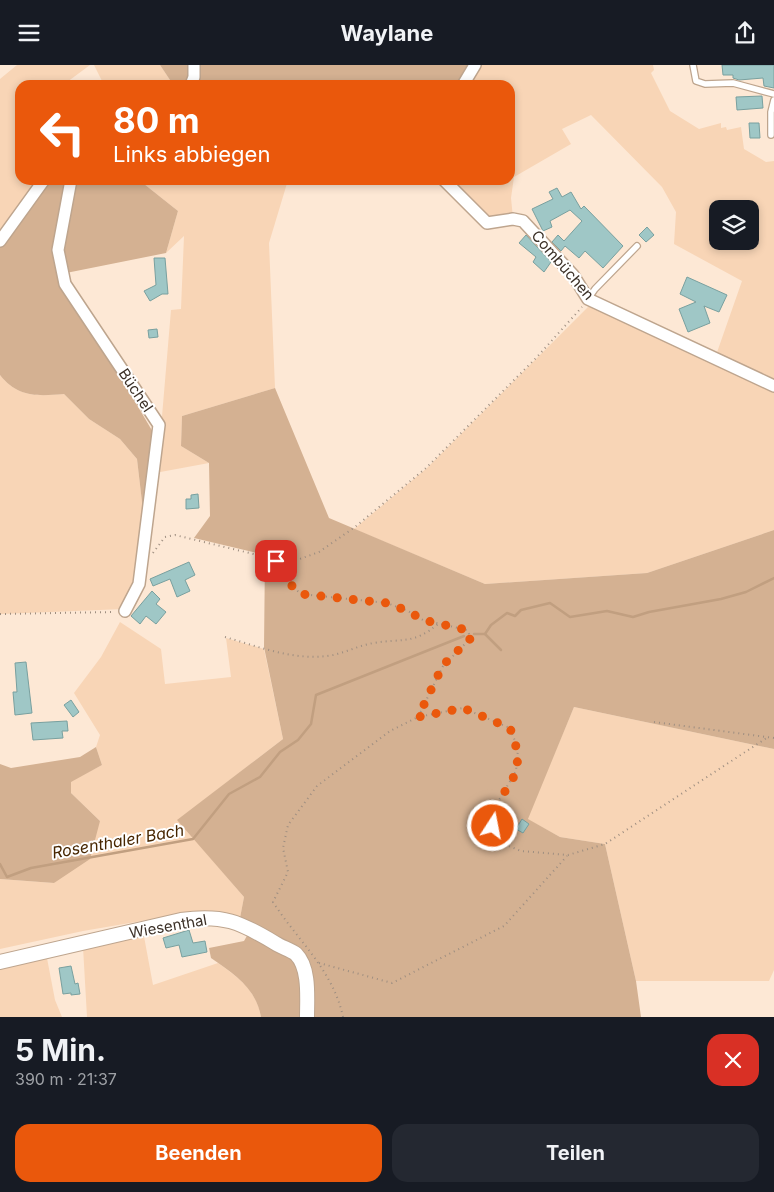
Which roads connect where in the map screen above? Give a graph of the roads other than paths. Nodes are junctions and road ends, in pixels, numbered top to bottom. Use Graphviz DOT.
graph roads {
  1 [pos="194,65"];
  2 [pos="475,65"];
  3 [pos="693,65"];
  4 [pos="193,80"];
  5 [pos="466,80"];
  6 [pos="774,94"];
  7 [pos="774,100"];
  8 [pos="771,135"];
  9 [pos="40,185"];
  10 [pos="70,185"];
  11 [pos="449,185"];
  12 [pos="0,241"];
  13 [pos="637,246"];
  14 [pos="588,299"];
  15 [pos="774,386"];
  16 [pos="125,611"];
  17 [pos="0,962"];
  18 [pos="307,1017"];
  1 -- 4 [label="street"];
  2 -- 5 [label="street"];
  3 -- 6 [label="lane"];
  7 -- 8 [label="lane"];
  9 -- 12 [label="street"];
  10 -- 16 [label="street, Büchel"];
  11 -- 14 [label="street, Combüchen"];
  13 -- 14 [label="lane"];
  14 -- 15 [label="street, Combüchen"];
  17 -- 18 [label="street, Wiesenthal"];
}
